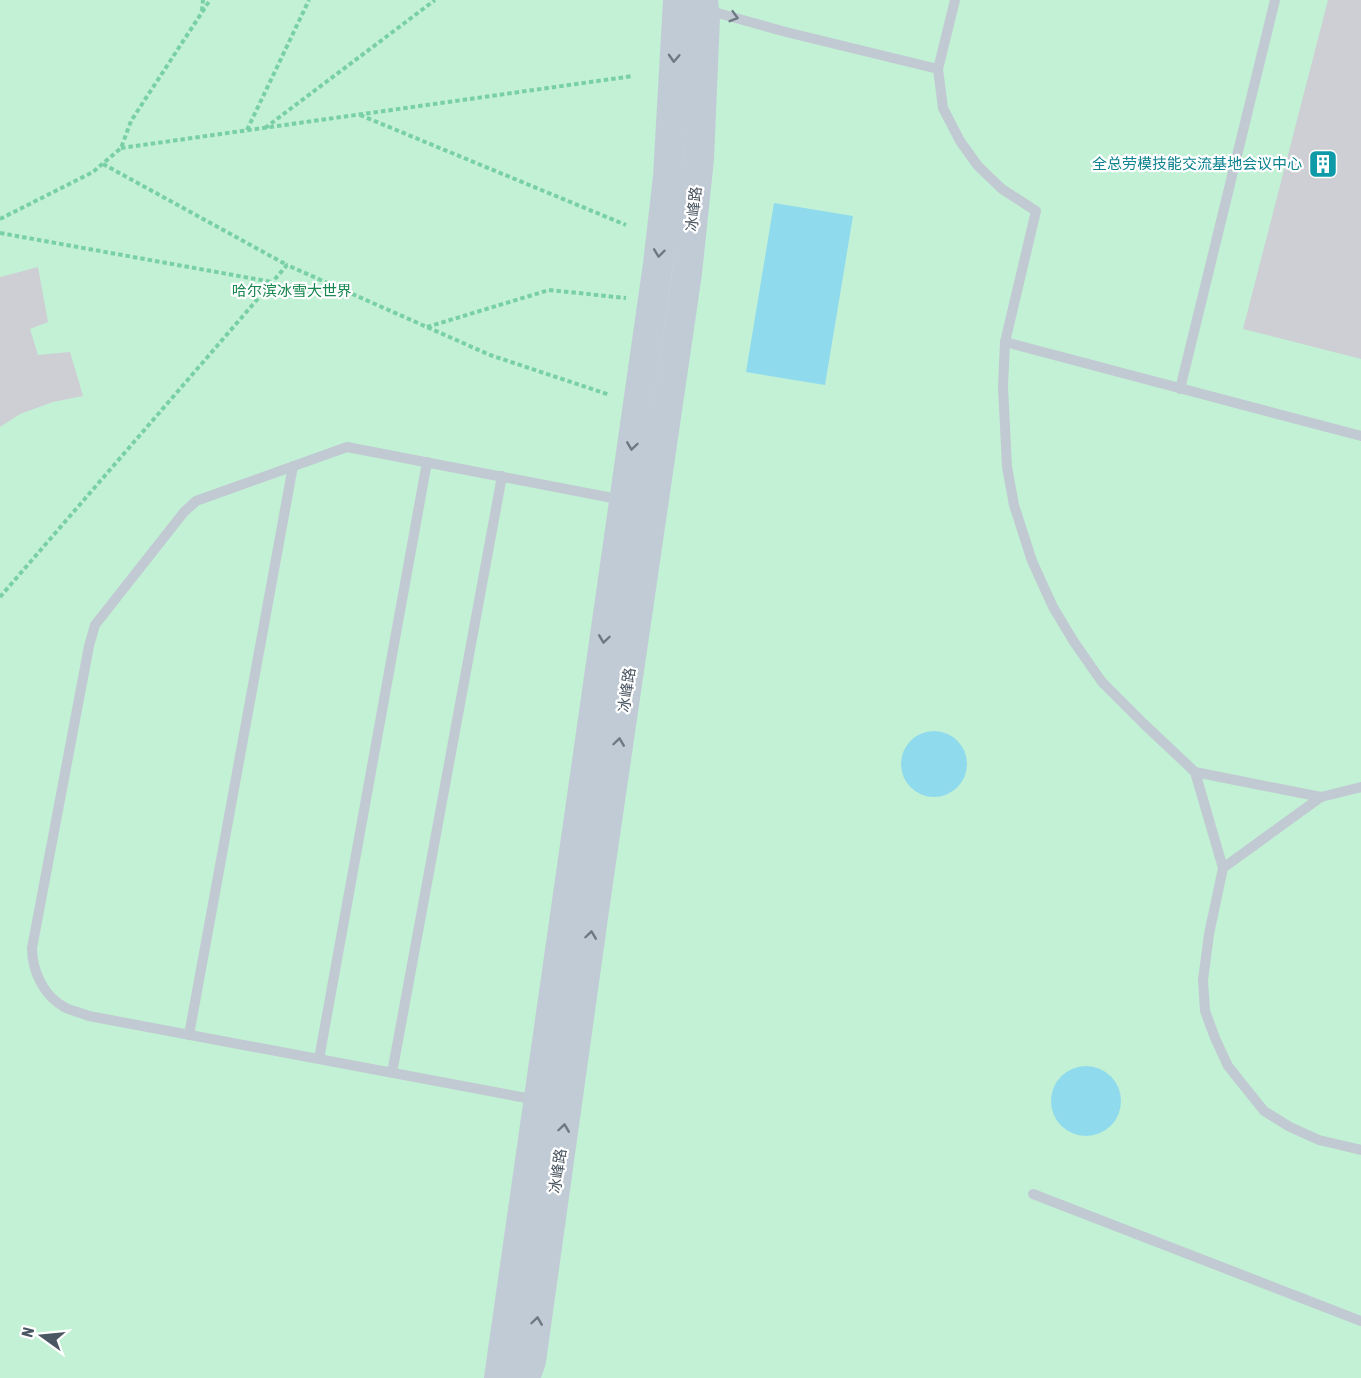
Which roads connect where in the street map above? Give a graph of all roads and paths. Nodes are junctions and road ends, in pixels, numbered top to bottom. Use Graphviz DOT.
graph roads {
  1 [pos="203,0"];
  2 [pos="210,0"];
  3 [pos="309,0"];
  4 [pos="435,0"];
  5 [pos="955,0"];
  6 [pos="1275,0"];
  7 [pos="691,4"];
  8 [pos="201,14"];
  9 [pos="938,69"];
  10 [pos="633,76"];
  11 [pos="359,115"];
  12 [pos="264,128"];
  13 [pos="247,130"];
  14 [pos="121,148"];
  15 [pos="103,164"];
  16 [pos="0,219"];
  17 [pos="626,225"];
  18 [pos="0,233"];
  19 [pos="287,266"];
  20 [pos="272,282"];
  21 [pos="626,298"];
  22 [pos="426,327"];
  23 [pos="1005,342"];
  24 [pos="1180,389"];
  25 [pos="610,395"];
  26 [pos="1361,436"];
  27 [pos="428,462"];
  28 [pos="293,466"];
  29 [pos="502,476"];
  30 [pos="625,500"];
  31 [pos="0,597"];
  32 [pos="1195,772"];
  33 [pos="1361,787"];
  34 [pos="1321,797"];
  35 [pos="1223,868"];
  36 [pos="189,1035"];
  37 [pos="319,1059"];
  38 [pos="392,1073"];
  39 [pos="538,1100"];
  40 [pos="1361,1150"];
  41 [pos="1033,1194"];
  42 [pos="1361,1321"];
  43 [pos="499,1378"];
  44 [pos="525,1378"];
  1 -- 8 [label="path"];
  2 -- 8 [label="path"];
  3 -- 13 [label="path"];
  4 -- 12 [label="path"];
  5 -- 9 [label="lane"];
  6 -- 24 [label="lane"];
  7 -- 9 [label="lane, one-way"];
  7 -- 30 [label="street, 冰峰路, one-way"];
  44 -- 7 [label="street, 冰峰路, one-way"];
  8 -- 14 [label="path"];
  9 -- 23 [label="lane"];
  10 -- 11 [label="path"];
  11 -- 12 [label="path"];
  11 -- 17 [label="path"];
  12 -- 13 [label="path"];
  13 -- 14 [label="path"];
  14 -- 15 [label="path"];
  15 -- 16 [label="path"];
  15 -- 19 [label="path"];
  18 -- 20 [label="path"];
  19 -- 20 [label="path"];
  19 -- 22 [label="path"];
  20 -- 31 [label="path"];
  21 -- 22 [label="path"];
  22 -- 25 [label="path"];
  23 -- 24 [label="lane"];
  23 -- 32 [label="lane"];
  24 -- 26 [label="lane"];
  27 -- 28 [label="lane"];
  27 -- 29 [label="lane"];
  27 -- 37 [label="lane"];
  28 -- 36 [label="lane"];
  28 -- 36 [label="lane"];
  29 -- 30 [label="lane"];
  29 -- 38 [label="lane"];
  30 -- 39 [label="street, 冰峰路, one-way"];
  32 -- 34 [label="lane"];
  32 -- 35 [label="lane"];
  33 -- 34 [label="lane"];
  34 -- 35 [label="lane"];
  35 -- 40 [label="lane"];
  36 -- 37 [label="lane"];
  37 -- 38 [label="lane"];
  38 -- 39 [label="lane"];
  39 -- 43 [label="street, 冰峰路"];
  41 -- 42 [label="lane"];
}
